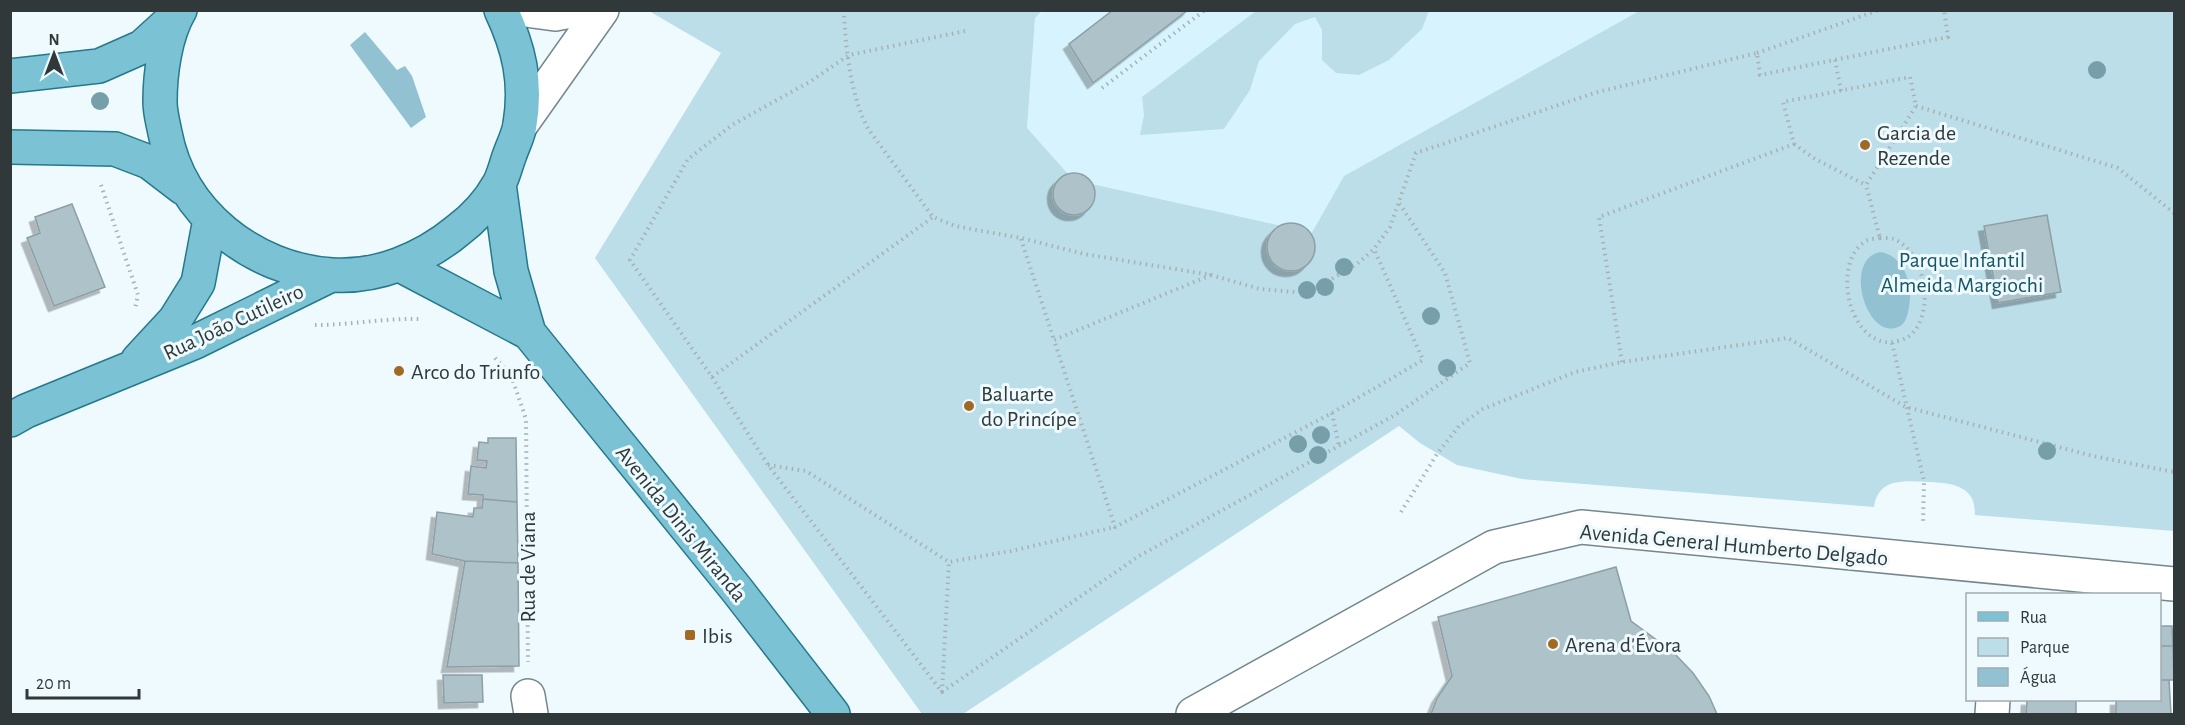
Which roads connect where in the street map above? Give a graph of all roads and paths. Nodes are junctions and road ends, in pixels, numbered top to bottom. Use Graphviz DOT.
graph roads {
  1 [pos="501,10"];
  2 [pos="525,10"];
  3 [pos="576,10"];
  4 [pos="602,10"];
  5 [pos="844,10"];
  6 [pos="1205,10"];
  7 [pos="1879,10"];
  8 [pos="1944,10"];
  9 [pos="179,12"];
  10 [pos="965,31"];
  11 [pos="1757,53"];
  12 [pos="849,55"];
  13 [pos="1835,60"];
  14 [pos="10,76"];
  15 [pos="1102,88"];
  16 [pos="1840,91"];
  17 [pos="1916,106"];
  18 [pos="520,126"];
  19 [pos="1794,144"];
  20 [pos="10,147"];
  21 [pos="98,177"];
  22 [pos="499,184"];
  23 [pos="1866,185"];
  24 [pos="188,191"];
  25 [pos="1399,203"];
  26 [pos="2175,213"];
  27 [pos="933,217"];
  28 [pos="210,219"];
  29 [pos="1880,237"];
  30 [pos="1021,238"];
  31 [pos="1374,249"];
  32 [pos="400,265"];
  33 [pos="1211,274"];
  34 [pos="331,275"];
  35 [pos="133,314"];
  36 [pos="428,319"];
  37 [pos="306,325"];
  38 [pos="529,333"];
  39 [pos="1054,340"];
  40 [pos="1892,343"];
  41 [pos="489,352"];
  42 [pos="1622,362"];
  43 [pos="134,365"];
  44 [pos="712,377"];
  45 [pos="1906,407"];
  46 [pos="1332,413"];
  47 [pos="10,420"];
  48 [pos="1339,446"];
  49 [pos="768,465"];
  50 [pos="2175,472"];
  51 [pos="1401,512"];
  52 [pos="1115,527"];
  53 [pos="1922,561"];
  54 [pos="949,562"];
  55 [pos="1995,582"];
  56 [pos="2175,584"];
  57 [pos="942,692"];
  58 [pos="530,705"];
  59 [pos="833,714"];
  60 [pos="1193,714"];
  1 -- 18 [label="main road"];
  2 -- 3 [label="street"];
  4 -- 18 [label="street"];
  5 -- 12 [label="path"];
  6 -- 15 [label="path"];
  7 -- 11 [label="path"];
  8 -- 13 [label="path"];
  9 -- 14 [label="main road"];
  9 -- 24 [label="main road"];
  10 -- 12 [label="path"];
  11 -- 13 [label="path"];
  11 -- 25 [label="path"];
  12 -- 27 [label="path"];
  12 -- 44 [label="path"];
  13 -- 16 [label="path"];
  16 -- 17 [label="path"];
  16 -- 19 [label="path"];
  17 -- 23 [label="path"];
  17 -- 26 [label="path"];
  18 -- 22 [label="main road"];
  19 -- 23 [label="path"];
  19 -- 42 [label="path"];
  20 -- 24 [label="main road"];
  21 -- 35 [label="path"];
  22 -- 32 [label="main road"];
  22 -- 38 [label="main road, Avenida Dinis Miranda"];
  23 -- 29 [label="path"];
  24 -- 28 [label="main road"];
  25 -- 31 [label="path"];
  25 -- 48 [label="path"];
  27 -- 30 [label="path"];
  27 -- 44 [label="path"];
  28 -- 34 [label="main road"];
  28 -- 43 [label="main road, Rua João Cutileiro"];
  29 -- 40 [label="path"];
  29 -- 40 [label="path"];
  30 -- 33 [label="path"];
  30 -- 39 [label="path"];
  31 -- 33 [label="path"];
  31 -- 46 [label="path"];
  32 -- 34 [label="main road"];
  32 -- 38 [label="main road, Avenida Dinis Miranda"];
  33 -- 39 [label="path"];
  34 -- 43 [label="main road, Rua João Cutileiro"];
  36 -- 37 [label="path"];
  38 -- 59 [label="main road, Avenida Dinis Miranda"];
  39 -- 52 [label="path"];
  40 -- 45 [label="path"];
  41 -- 58 [label="path, Rua de Viana"];
  42 -- 45 [label="path"];
  42 -- 51 [label="path"];
  43 -- 47 [label="main road, Rua João Cutileiro"];
  44 -- 49 [label="path"];
  45 -- 50 [label="path"];
  45 -- 53 [label="path"];
  46 -- 48 [label="path"];
  46 -- 52 [label="path"];
  48 -- 57 [label="path"];
  49 -- 54 [label="path"];
  49 -- 57 [label="path"];
  52 -- 54 [label="path"];
  53 -- 55 [label="street, Avenida General Humberto Delgado"];
  53 -- 60 [label="street, Avenida General Humberto Delgado"];
  54 -- 57 [label="path"];
  55 -- 56 [label="street, Avenida General Humberto Delgado"];
}
